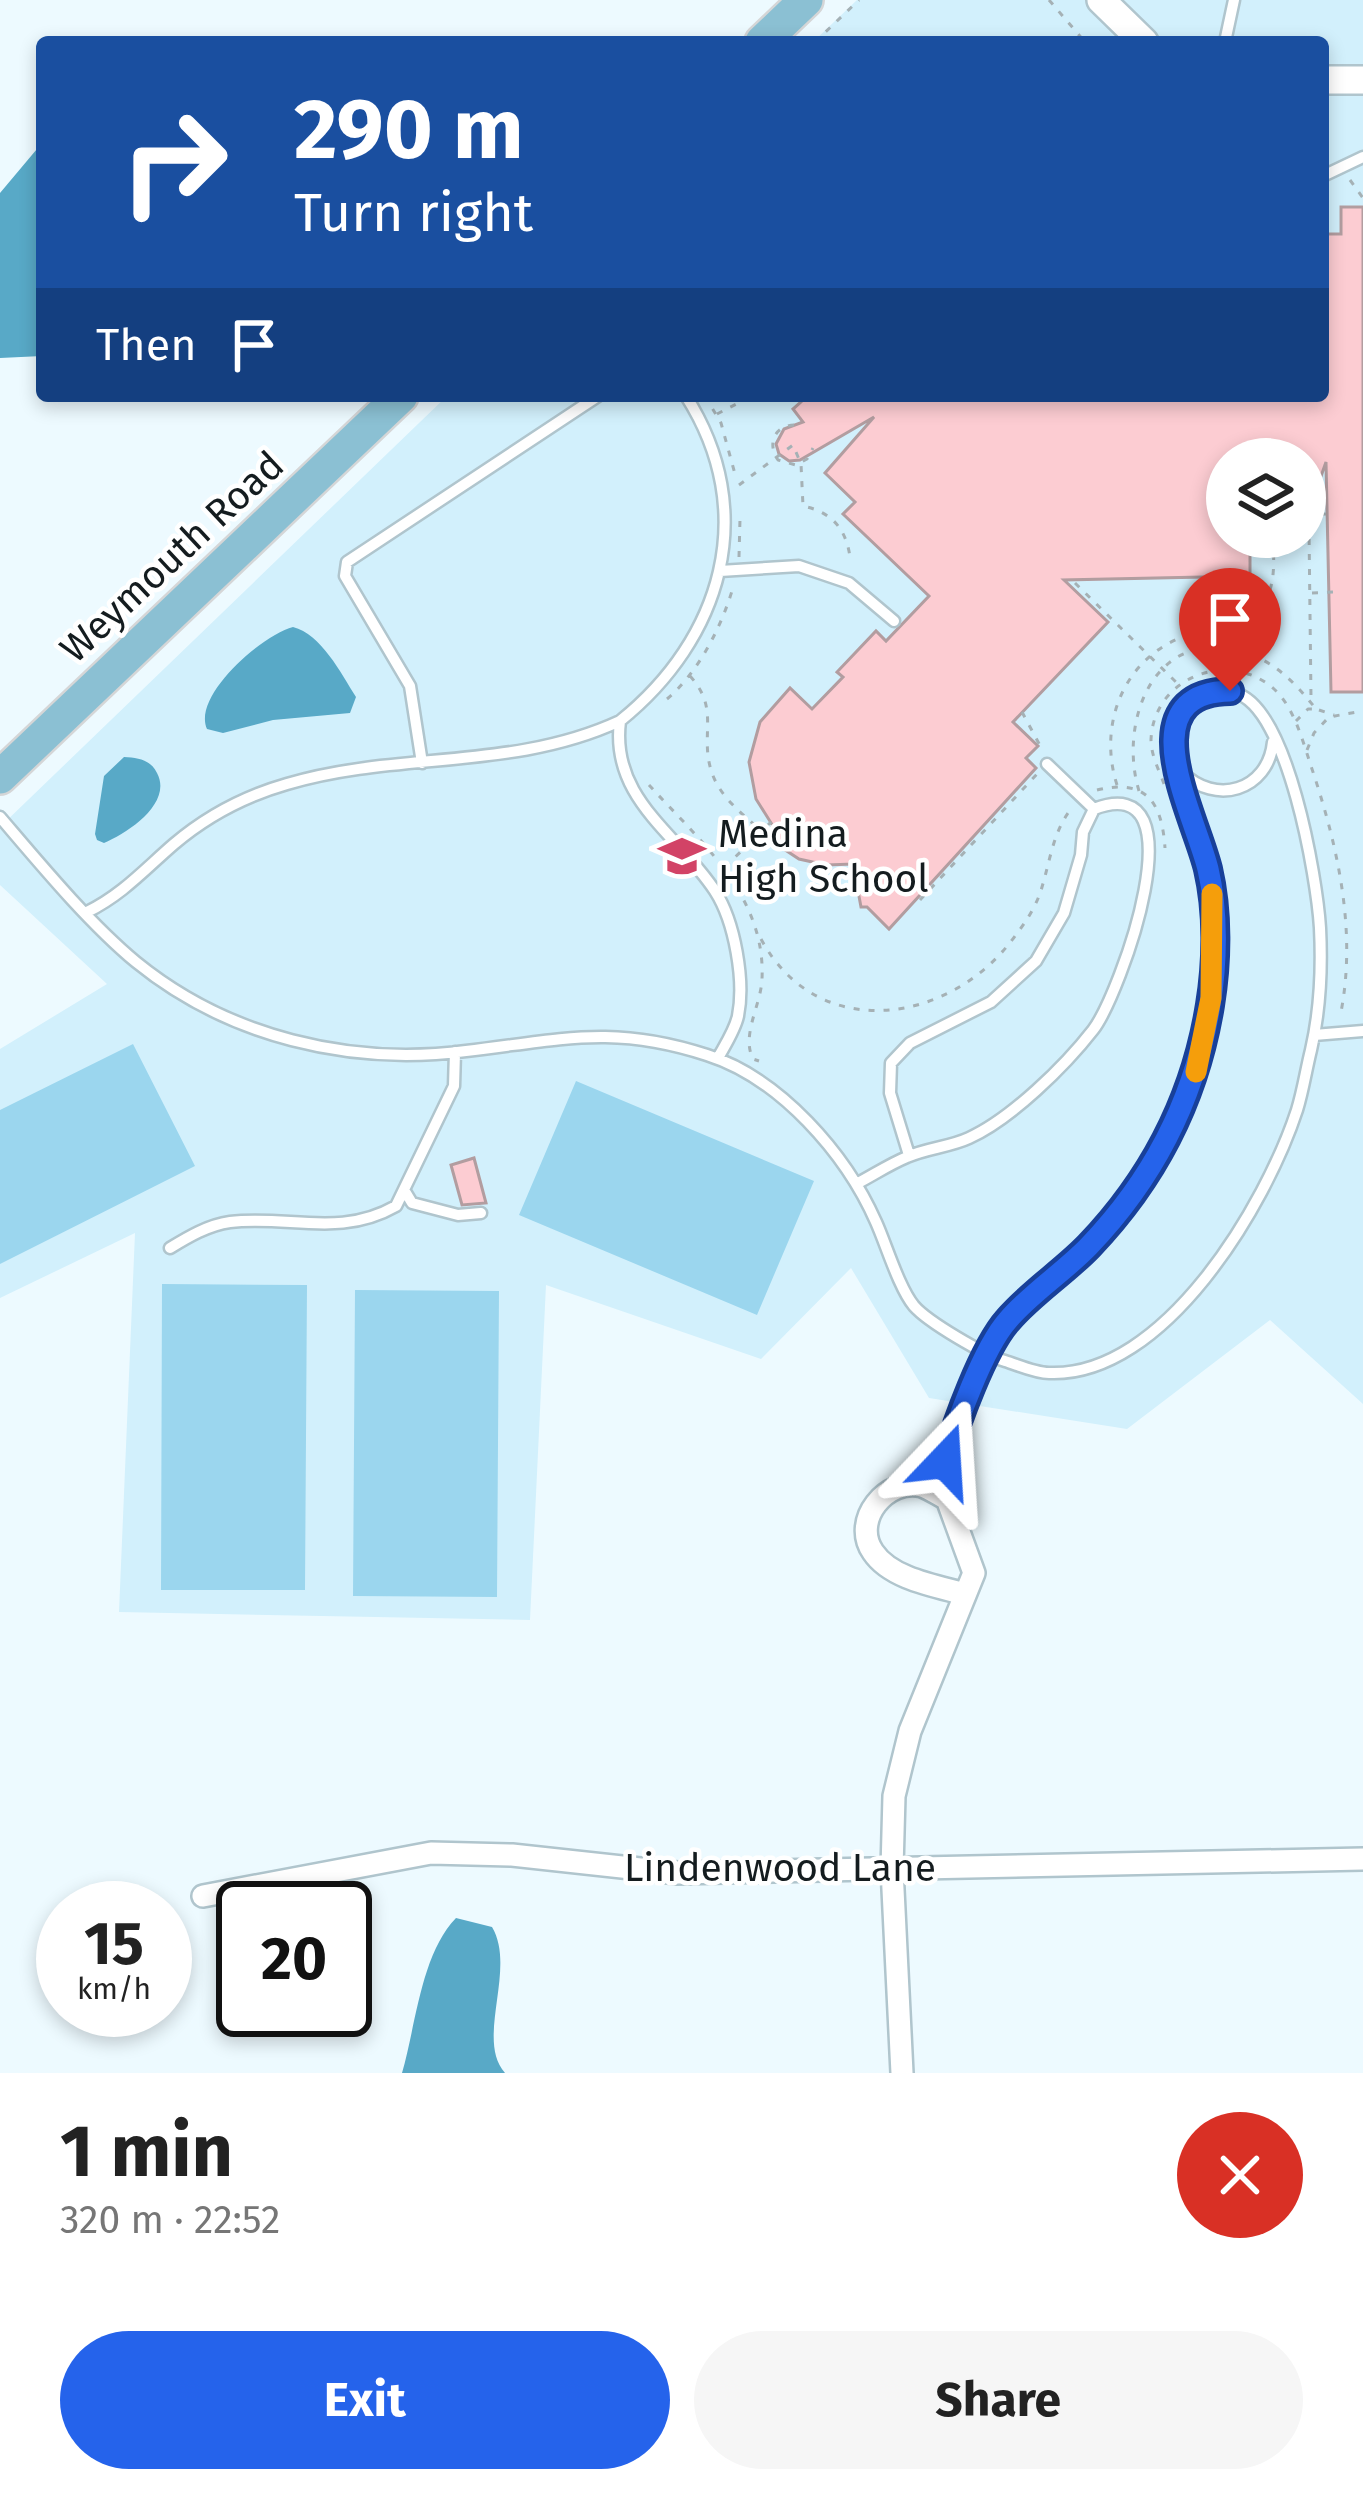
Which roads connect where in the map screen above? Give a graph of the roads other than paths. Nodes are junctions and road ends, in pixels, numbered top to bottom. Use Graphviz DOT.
graph roads {
  1 [pos="806,0"];
  2 [pos="1101,0"];
  3 [pos="1234,0"];
  4 [pos="768,36"];
  5 [pos="1138,36"];
  6 [pos="1226,36"];
  7 [pos="1329,80"];
  8 [pos="1363,80"];
  9 [pos="1363,157"];
  10 [pos="1329,173"];
  11 [pos="395,402"];
  12 [pos="589,402"];
  13 [pos="689,402"];
  14 [pos="720,572"];
  15 [pos="894,621"];
  16 [pos="620,721"];
  17 [pos="1269,722"];
  18 [pos="1174,756"];
  19 [pos="422,763"];
  20 [pos="1047,764"];
  21 [pos="0,777"];
  22 [pos="1094,809"];
  23 [pos="0,817"];
  24 [pos="87,912"];
  25 [pos="1363,1031"];
  26 [pos="1314,1035"];
  27 [pos="455,1052"];
  28 [pos="718,1058"];
  29 [pos="909,1155"];
  30 [pos="859,1183"];
  31 [pos="406,1193"];
  32 [pos="481,1213"];
  33 [pos="170,1248"];
  34 [pos="986,1355"];
  35 [pos="935,1493"];
  36 [pos="965,1594"];
  37 [pos="1363,1858"];
  38 [pos="892,1869"];
  39 [pos="202,1897"];
  40 [pos="902,2073"];
  1 -- 4 [label="main road"];
  2 -- 5 [label="street"];
  3 -- 6 [label="lane"];
  7 -- 8 [label="street"];
  9 -- 10 [label="lane"];
  11 -- 21 [label="main road, Weymouth Road"];
  12 -- 19 [label="lane"];
  13 -- 14 [label="lane"];
  14 -- 15 [label="lane"];
  14 -- 16 [label="lane"];
  16 -- 19 [label="lane"];
  16 -- 28 [label="lane"];
  17 -- 18 [label="lane"];
  17 -- 18 [label="lane"];
  17 -- 26 [label="lane"];
  18 -- 34 [label="lane"];
  19 -- 24 [label="lane"];
  20 -- 22 [label="lane"];
  22 -- 29 [label="lane"];
  22 -- 29 [label="lane"];
  23 -- 24 [label="lane"];
  24 -- 27 [label="lane"];
  25 -- 26 [label="lane"];
  26 -- 34 [label="lane"];
  27 -- 28 [label="lane"];
  27 -- 31 [label="lane"];
  28 -- 30 [label="lane"];
  29 -- 30 [label="lane"];
  30 -- 34 [label="lane"];
  31 -- 32 [label="lane"];
  31 -- 33 [label="lane"];
  34 -- 35 [label="lane"];
  35 -- 36 [label="street"];
  35 -- 36 [label="street"];
  36 -- 38 [label="street"];
  37 -- 38 [label="street, Lindenwood Lane"];
  38 -- 39 [label="street, Lindenwood Lane"];
  38 -- 40 [label="street"];
}
